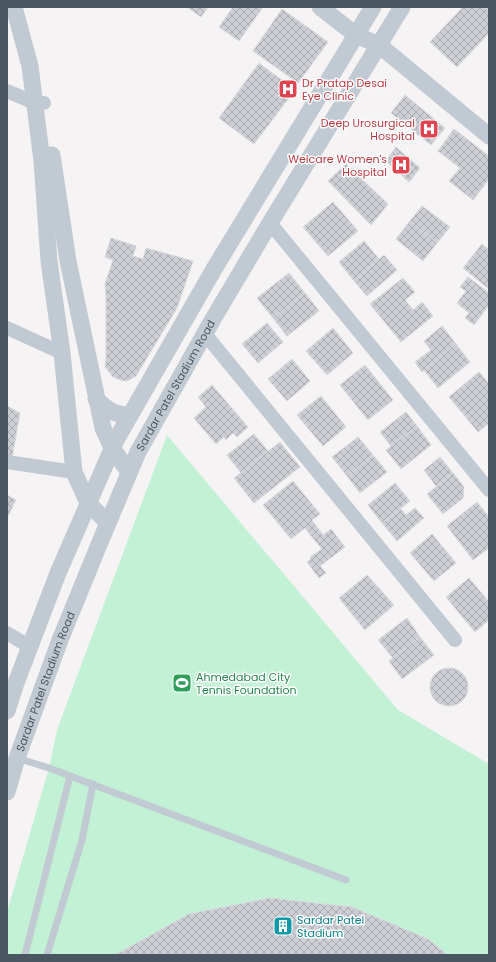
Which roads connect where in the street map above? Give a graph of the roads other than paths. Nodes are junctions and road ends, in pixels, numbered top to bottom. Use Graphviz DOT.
graph roads {
  1 [pos="14,7"];
  2 [pos="26,7"];
  3 [pos="320,7"];
  4 [pos="373,7"];
  5 [pos="402,7"];
  6 [pos="356,35"];
  7 [pos="379,45"];
  8 [pos="7,91"];
  9 [pos="40,103"];
  10 [pos="489,136"];
  11 [pos="270,223"];
  12 [pos="7,328"];
  13 [pos="205,334"];
  14 [pos="62,353"];
  15 [pos="96,399"];
  16 [pos="129,416"];
  17 [pos="112,448"];
  18 [pos="7,462"];
  19 [pos="74,472"];
  20 [pos="130,472"];
  21 [pos="489,490"];
  22 [pos="88,503"];
  23 [pos="108,523"];
  24 [pos="7,633"];
  25 [pos="456,640"];
  26 [pos="30,647"];
  27 [pos="7,711"];
  28 [pos="12,756"];
  29 [pos="70,776"];
  30 [pos="93,784"];
  31 [pos="7,792"];
  32 [pos="346,880"];
  33 [pos="25,955"];
  34 [pos="47,955"];
  1 -- 9 [label="street"];
  2 -- 9 [label="street"];
  3 -- 6 [label="street"];
  4 -- 6 [label="street"];
  5 -- 7 [label="street, Sardar Patel Stadium Road"];
  6 -- 7 [label="street"];
  6 -- 16 [label="street"];
  7 -- 10 [label="street"];
  7 -- 11 [label="street, Sardar Patel Stadium Road"];
  8 -- 9 [label="street"];
  9 -- 14 [label="street"];
  9 -- 15 [label="street"];
  11 -- 13 [label="street, Sardar Patel Stadium Road"];
  11 -- 21 [label="street"];
  12 -- 14 [label="street"];
  13 -- 20 [label="street, Sardar Patel Stadium Road"];
  13 -- 25 [label="street"];
  14 -- 19 [label="street"];
  15 -- 16 [label="street"];
  15 -- 17 [label="street"];
  16 -- 17 [label="street"];
  17 -- 20 [label="street"];
  17 -- 22 [label="street"];
  18 -- 19 [label="street"];
  19 -- 22 [label="street"];
  20 -- 23 [label="street, Sardar Patel Stadium Road"];
  22 -- 23 [label="street"];
  22 -- 26 [label="street"];
  23 -- 28 [label="street, Sardar Patel Stadium Road"];
  24 -- 26 [label="street"];
  26 -- 27 [label="street"];
  28 -- 29 [label="lane"];
  28 -- 31 [label="street, Sardar Patel Stadium Road"];
  29 -- 30 [label="lane"];
  29 -- 33 [label="lane"];
  30 -- 32 [label="lane"];
  30 -- 34 [label="lane"];
}
